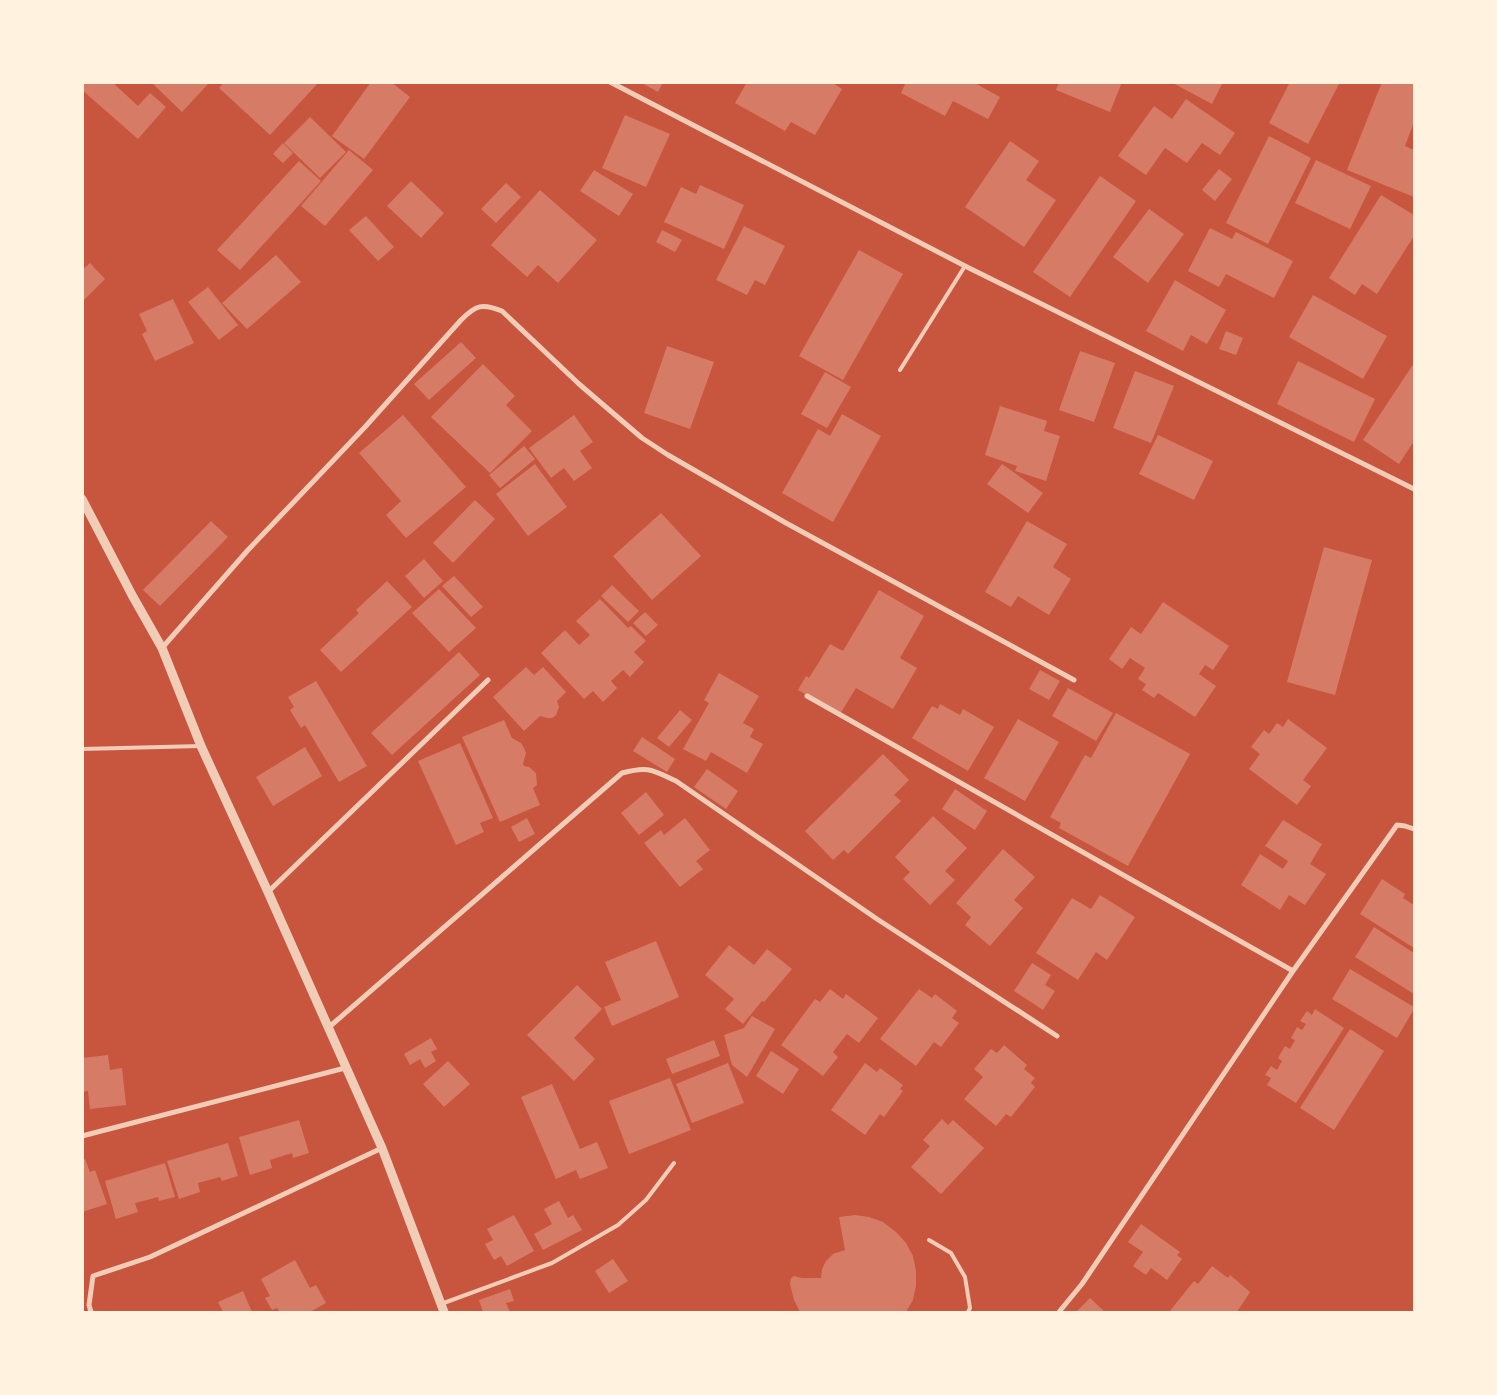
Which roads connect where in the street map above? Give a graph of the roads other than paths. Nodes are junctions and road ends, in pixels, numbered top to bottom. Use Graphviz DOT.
graph roads {
  1 [pos="610,82"];
  2 [pos="965,266"];
  3 [pos="900,370"];
  4 [pos="1414,489"];
  5 [pos="82,500"];
  6 [pos="162,648"];
  7 [pos="488,680"];
  8 [pos="1074,680"];
  9 [pos="807,696"];
  10 [pos="201,746"];
  11 [pos="82,748"];
  12 [pos="1414,829"];
  13 [pos="268,892"];
  14 [pos="1293,971"];
  15 [pos="328,1028"];
  16 [pos="1057,1036"];
  17 [pos="345,1068"];
  18 [pos="82,1136"];
  19 [pos="382,1148"];
  20 [pos="674,1163"];
  21 [pos="929,1240"];
  22 [pos="442,1308"];
  23 [pos="91,1312"];
  24 [pos="968,1312"];
  25 [pos="1059,1312"];
  1 -- 2 [label="street"];
  2 -- 3 [label="lane"];
  2 -- 4 [label="street"];
  5 -- 6 [label="street"];
  6 -- 8 [label="street"];
  6 -- 10 [label="street"];
  7 -- 13 [label="street"];
  9 -- 14 [label="street"];
  10 -- 11 [label="lane"];
  10 -- 13 [label="street"];
  12 -- 14 [label="street"];
  13 -- 15 [label="street"];
  14 -- 25 [label="street"];
  15 -- 16 [label="street"];
  15 -- 17 [label="street"];
  17 -- 18 [label="street"];
  17 -- 19 [label="street"];
  19 -- 22 [label="street"];
  19 -- 23 [label="street"];
  20 -- 22 [label="lane"];
  21 -- 24 [label="lane"];
}
